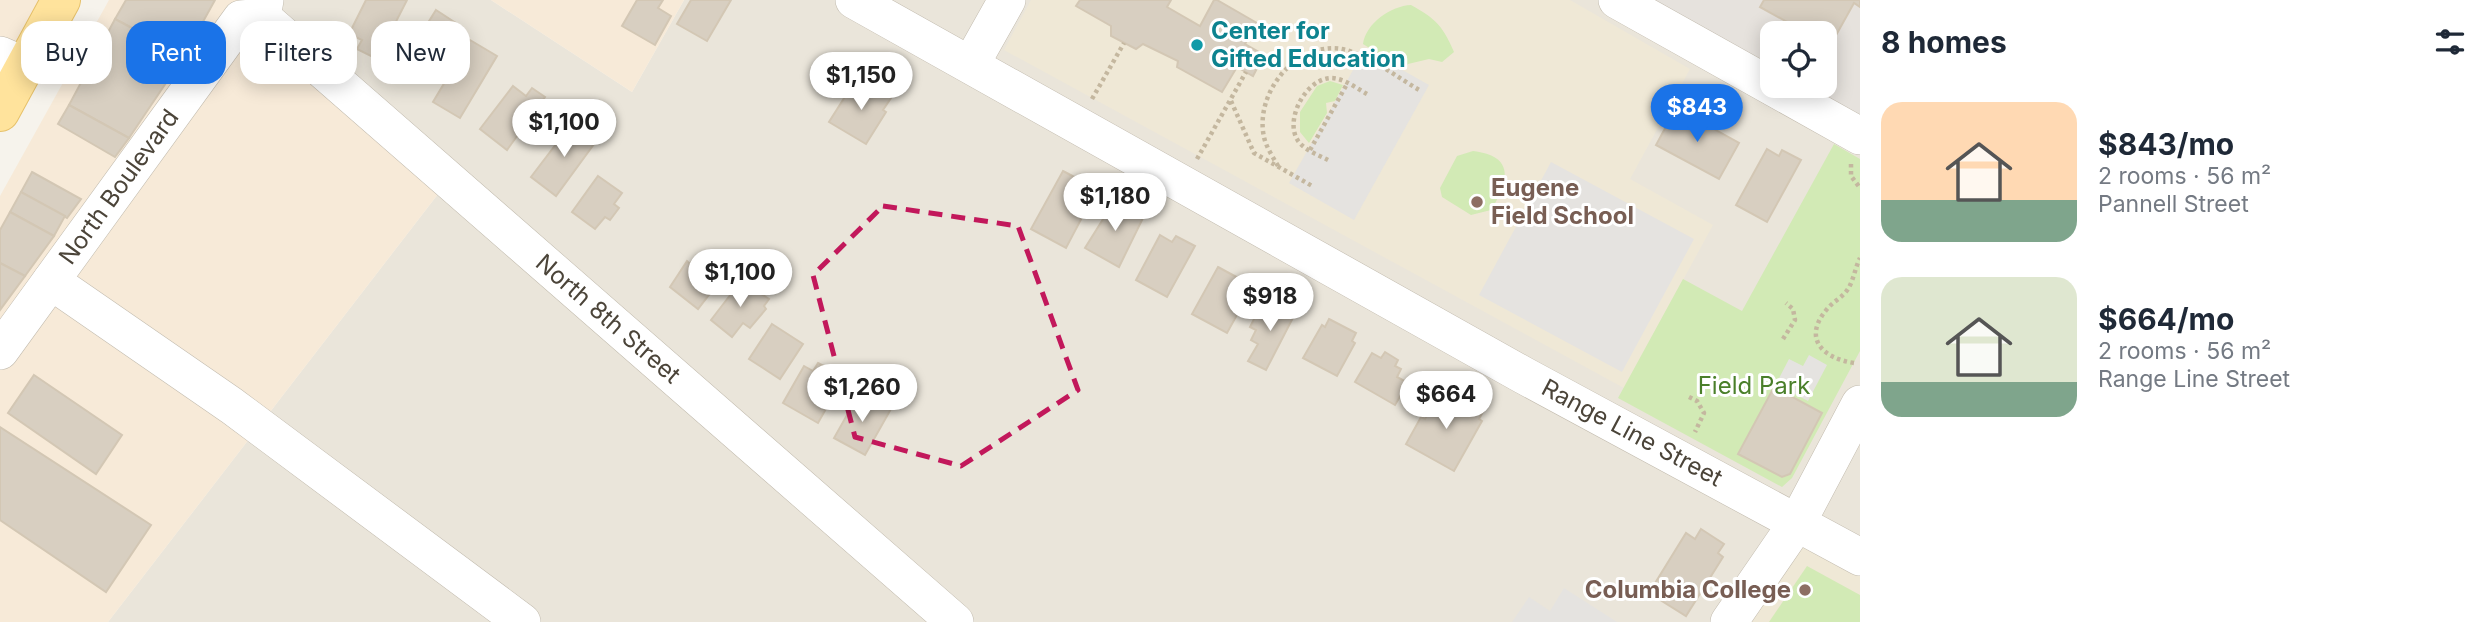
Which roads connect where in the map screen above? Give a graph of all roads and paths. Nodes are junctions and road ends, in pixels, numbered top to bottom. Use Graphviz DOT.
graph roads {
  1 [pos="61,0"];
  2 [pos="855,0"];
  3 [pos="1007,0"];
  4 [pos="1617,0"];
  5 [pos="264,8"];
  6 [pos="1124,43"];
  7 [pos="13,60"];
  8 [pos="971,64"];
  9 [pos="1246,72"];
  10 [pos="1348,84"];
  11 [pos="1421,91"];
  12 [pos="1367,94"];
  13 [pos="1230,100"];
  14 [pos="0,112"];
  15 [pos="1077,124"];
  16 [pos="1860,136"];
  17 [pos="1310,150"];
  18 [pos="1328,160"];
  19 [pos="1278,166"];
  20 [pos="1183,184"];
  21 [pos="1314,187"];
  22 [pos="1860,258"];
  23 [pos="51,281"];
  24 [pos="1786,303"];
  25 [pos="1783,339"];
  26 [pos="0,351"];
  27 [pos="1854,363"];
  28 [pos="1689,397"];
  29 [pos="1860,404"];
  30 [pos="1691,439"];
  31 [pos="1797,523"];
  32 [pos="1860,557"];
  33 [pos="522,622"];
  34 [pos="955,622"];
  35 [pos="1729,622"];
  1 -- 7 [label="main road"];
  2 -- 8 [label="street, Range Line Street"];
  3 -- 8 [label="street"];
  4 -- 16 [label="street"];
  5 -- 23 [label="street, North Boulevard"];
  5 -- 34 [label="street, North 8th Street"];
  6 -- 15 [label="path"];
  7 -- 14 [label="main road"];
  8 -- 15 [label="street, Range Line Street"];
  9 -- 13 [label="path"];
  10 -- 12 [label="path"];
  10 -- 17 [label="path"];
  10 -- 17 [label="path"];
  11 -- 19 [label="path"];
  13 -- 19 [label="path"];
  13 -- 20 [label="path"];
  15 -- 20 [label="street, Range Line Street"];
  17 -- 18 [label="path"];
  19 -- 21 [label="path"];
  20 -- 31 [label="street, Range Line Street"];
  22 -- 27 [label="path"];
  23 -- 26 [label="street, North Boulevard"];
  23 -- 33 [label="street"];
  24 -- 25 [label="path"];
  28 -- 30 [label="path"];
  29 -- 31 [label="street"];
  31 -- 32 [label="street, Range Line Street"];
  31 -- 35 [label="street"];
}
